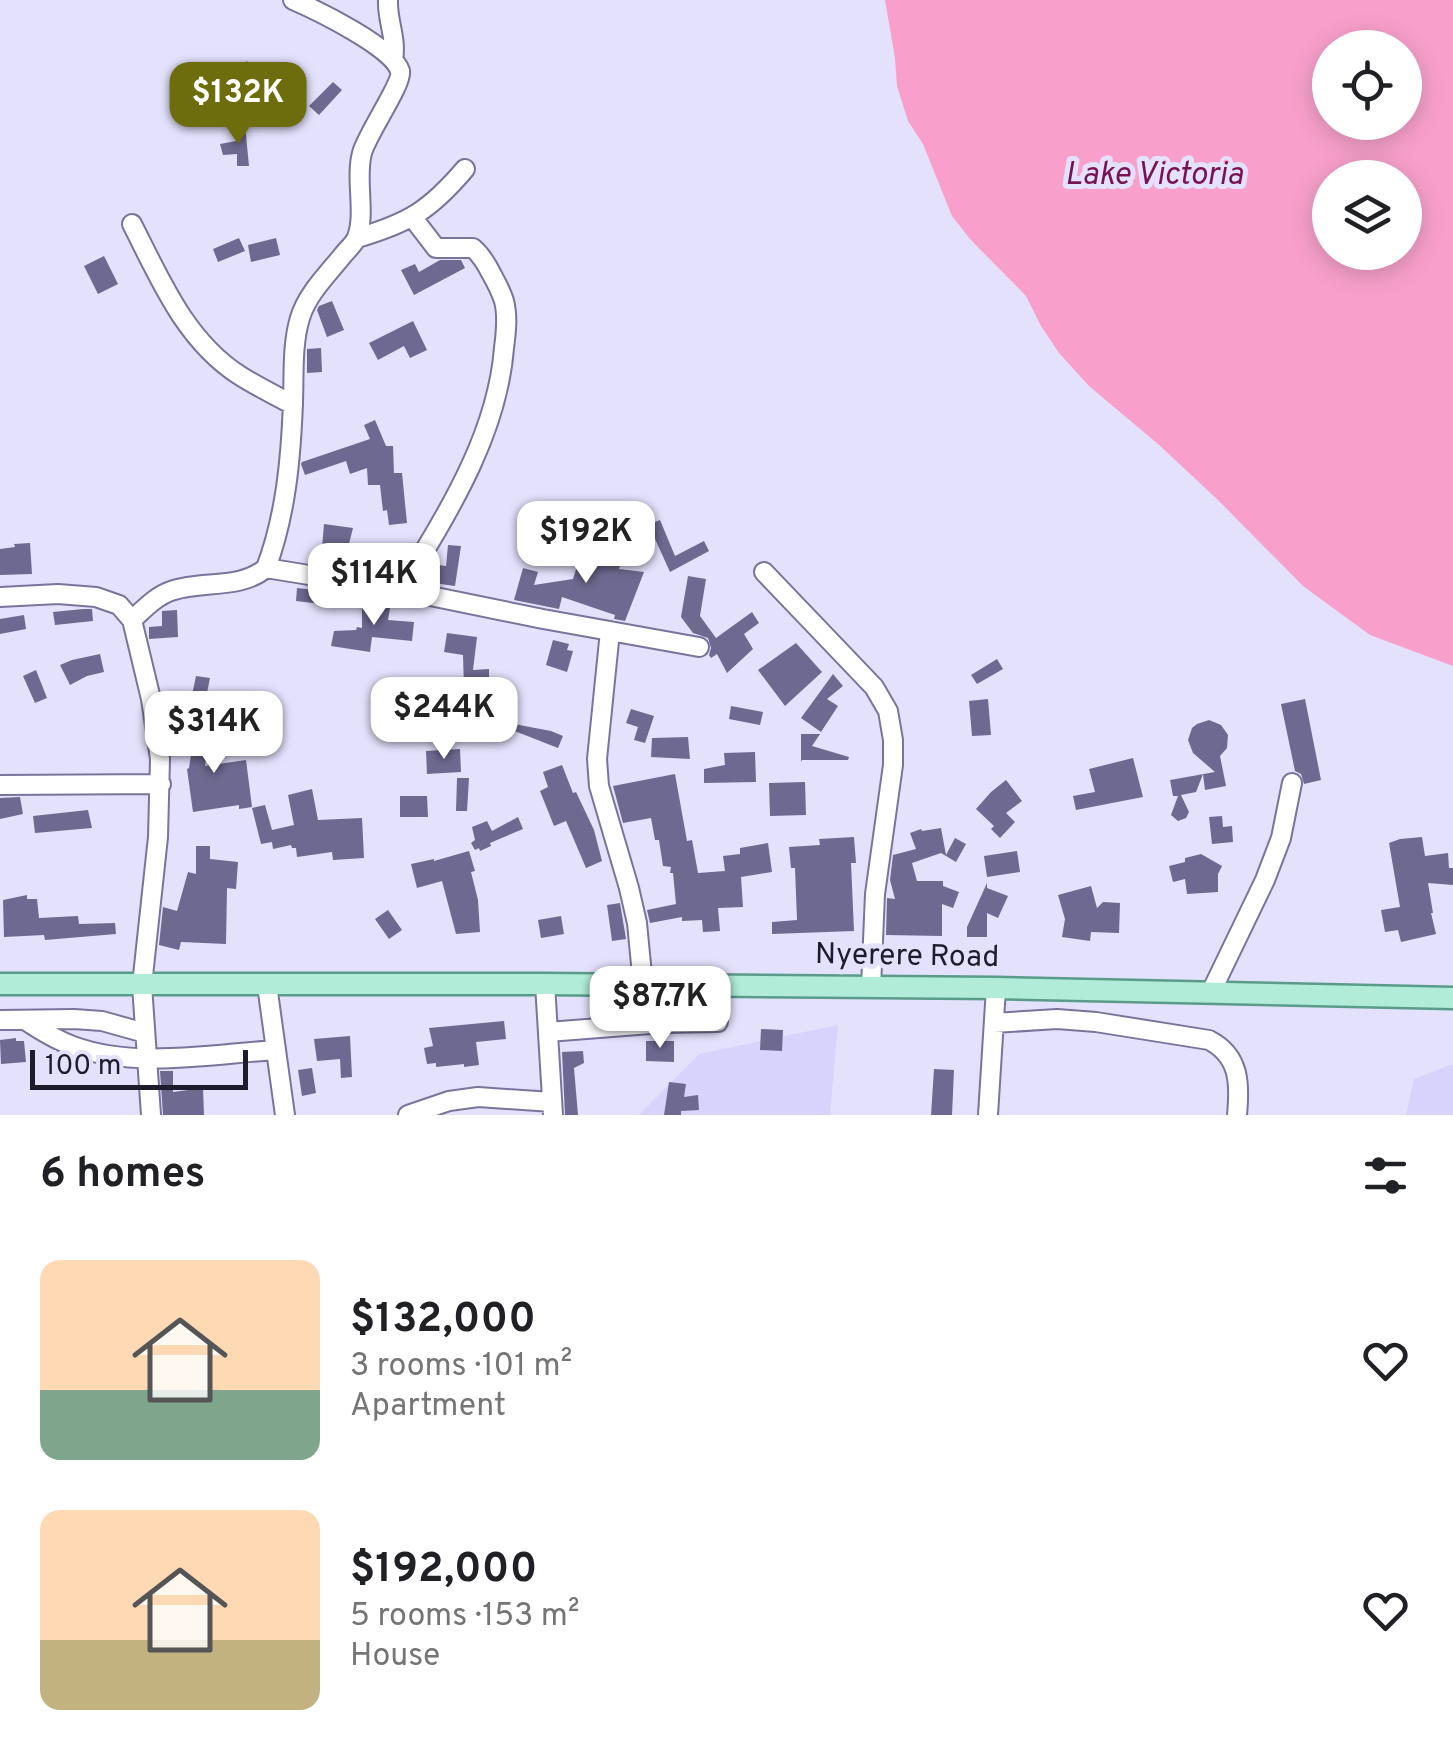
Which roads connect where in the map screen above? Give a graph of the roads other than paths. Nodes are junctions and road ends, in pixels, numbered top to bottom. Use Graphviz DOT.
graph roads {
  1 [pos="293,0"];
  2 [pos="388,0"];
  3 [pos="393,60"];
  4 [pos="465,169"];
  5 [pos="412,218"];
  6 [pos="132,224"];
  7 [pos="357,238"];
  8 [pos="293,405"];
  9 [pos="266,568"];
  10 [pos="764,572"];
  11 [pos="401,590"];
  12 [pos="0,596"];
  13 [pos="132,620"];
  14 [pos="610,631"];
  15 [pos="700,647"];
  16 [pos="1292,783"];
  17 [pos="160,784"];
  18 [pos="0,785"];
  19 [pos="0,984"];
  20 [pos="545,984"];
  21 [pos="642,984"];
  22 [pos="142,985"];
  23 [pos="267,985"];
  24 [pos="871,987"];
  25 [pos="996,988"];
  26 [pos="1211,992"];
  27 [pos="1453,998"];
  28 [pos="0,1020"];
  29 [pos="24,1020"];
  30 [pos="718,1022"];
  31 [pos="994,1023"];
  32 [pos="548,1032"];
  33 [pos="145,1033"];
  34 [pos="276,1050"];
  35 [pos="146,1058"];
  36 [pos="552,1109"];
  37 [pos="151,1115"];
  38 [pos="285,1115"];
  39 [pos="408,1115"];
  40 [pos="988,1115"];
  41 [pos="1237,1115"];
  1 -- 3 [label="street"];
  2 -- 3 [label="street"];
  3 -- 7 [label="street"];
  4 -- 5 [label="street"];
  5 -- 7 [label="street"];
  5 -- 11 [label="street"];
  6 -- 8 [label="street"];
  7 -- 8 [label="street"];
  8 -- 9 [label="street"];
  9 -- 11 [label="street"];
  9 -- 13 [label="street"];
  10 -- 24 [label="street"];
  11 -- 14 [label="street"];
  12 -- 13 [label="street"];
  13 -- 17 [label="street"];
  14 -- 15 [label="street"];
  14 -- 21 [label="street"];
  16 -- 26 [label="street"];
  17 -- 18 [label="street"];
  17 -- 22 [label="street"];
  19 -- 22 [label="main road, Nyerere Road"];
  20 -- 21 [label="main road, Nyerere Road"];
  20 -- 23 [label="main road, Nyerere Road"];
  20 -- 32 [label="street"];
  21 -- 24 [label="main road, Nyerere Road"];
  22 -- 23 [label="main road, Nyerere Road"];
  22 -- 33 [label="street"];
  23 -- 34 [label="street"];
  24 -- 25 [label="main road, Nyerere Road"];
  25 -- 26 [label="main road, Nyerere Road"];
  25 -- 31 [label="street"];
  26 -- 27 [label="main road, Nyerere Road"];
  28 -- 29 [label="street"];
  29 -- 33 [label="street"];
  29 -- 35 [label="street"];
  30 -- 32 [label="street"];
  31 -- 40 [label="street"];
  31 -- 41 [label="street"];
  32 -- 36 [label="street"];
  33 -- 35 [label="street"];
  34 -- 35 [label="street"];
  34 -- 38 [label="street"];
  35 -- 37 [label="street"];
  36 -- 39 [label="street"];
}
